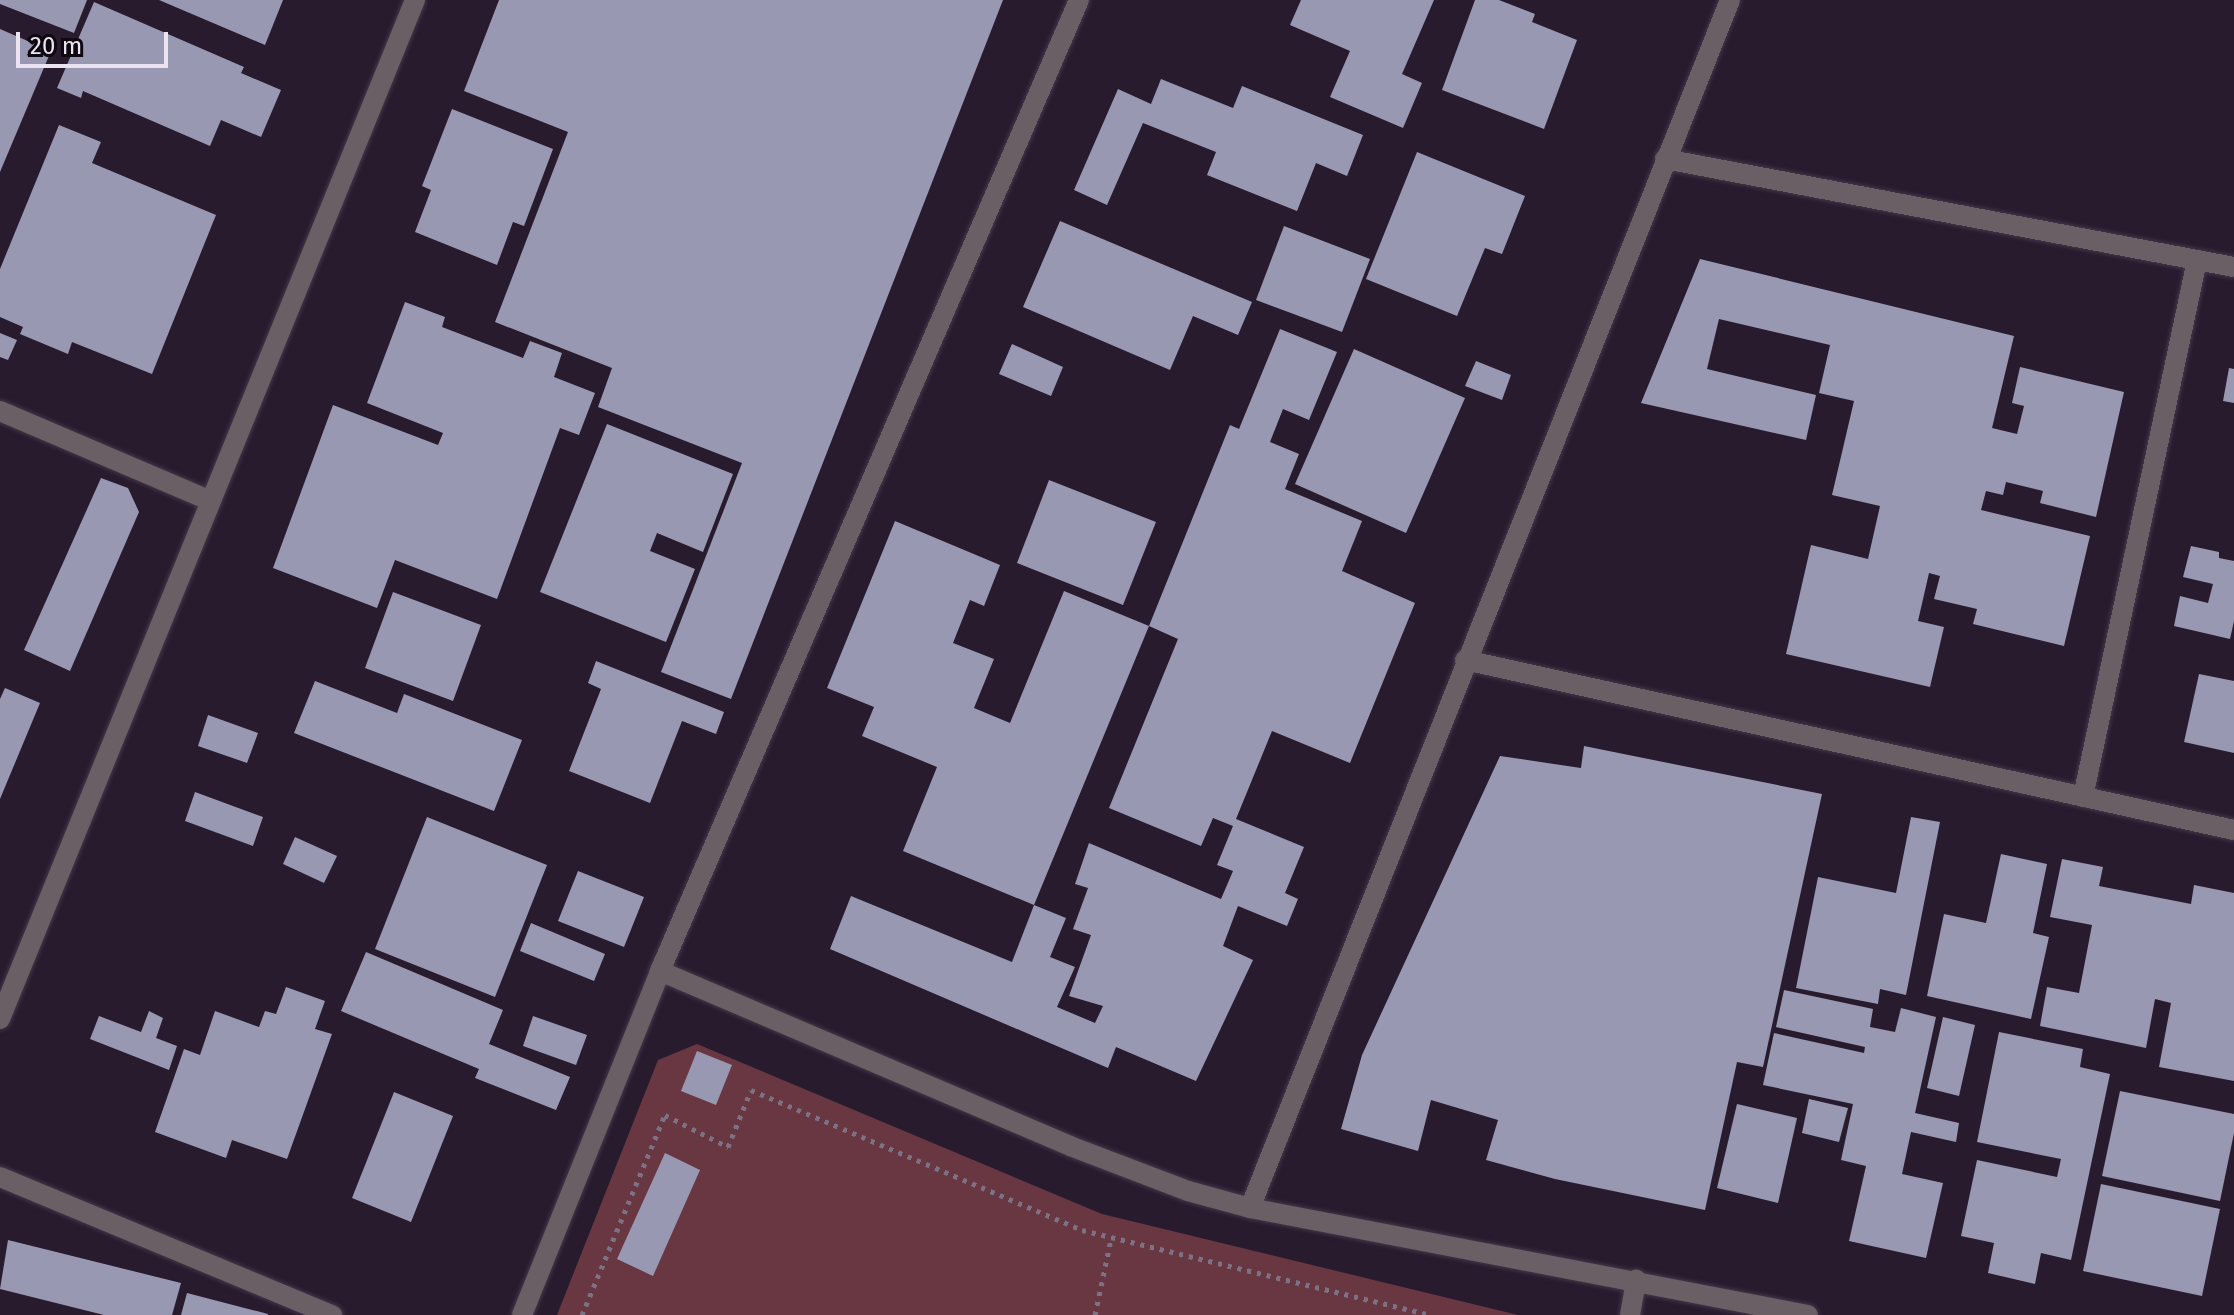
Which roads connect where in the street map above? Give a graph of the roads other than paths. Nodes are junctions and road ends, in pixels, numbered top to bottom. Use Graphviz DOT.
graph roads {
  1 [pos="415,0"];
  2 [pos="1079,0"];
  3 [pos="1730,0"];
  4 [pos="1665,159"];
  5 [pos="2197,260"];
  6 [pos="2234,267"];
  7 [pos="0,411"];
  8 [pos="211,501"];
  9 [pos="1465,660"];
  10 [pos="2083,797"];
  11 [pos="2234,830"];
  12 [pos="660,971"];
  13 [pos="0,1019"];
  14 [pos="0,1177"];
  15 [pos="1250,1208"];
  16 [pos="1636,1280"];
  17 [pos="332,1315"];
  18 [pos="522,1315"];
  19 [pos="1630,1315"];
  20 [pos="1808,1315"];
  1 -- 8 [label="street"];
  2 -- 12 [label="street"];
  3 -- 4 [label="street"];
  4 -- 5 [label="street"];
  4 -- 9 [label="street"];
  5 -- 6 [label="street"];
  5 -- 10 [label="street"];
  7 -- 8 [label="street"];
  8 -- 13 [label="street"];
  9 -- 10 [label="street"];
  9 -- 15 [label="street"];
  10 -- 11 [label="street"];
  12 -- 15 [label="street"];
  12 -- 18 [label="street"];
  14 -- 17 [label="street"];
  15 -- 16 [label="street"];
  16 -- 19 [label="street"];
  16 -- 20 [label="street"];
}
